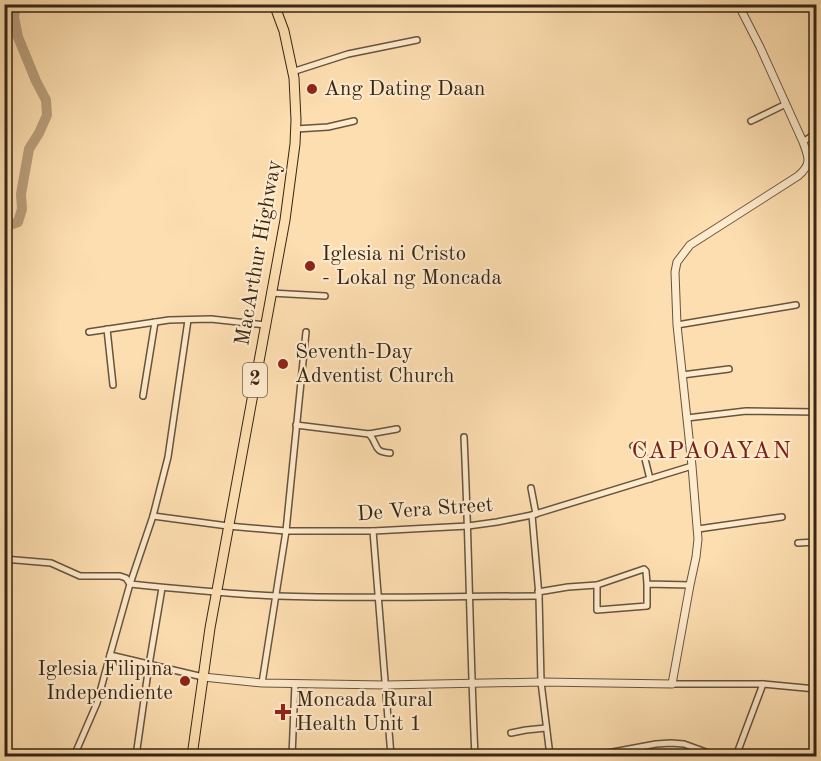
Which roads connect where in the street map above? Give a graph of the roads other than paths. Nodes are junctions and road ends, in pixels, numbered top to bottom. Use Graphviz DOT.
graph roads {
  1 [pos="274,4"];
  2 [pos="738,4"];
  3 [pos="417,40"];
  4 [pos="292,72"];
  5 [pos="786,104"];
  6 [pos="354,121"];
  7 [pos="752,121"];
  8 [pos="296,129"];
  9 [pos="816,133"];
  10 [pos="803,142"];
  11 [pos="271,293"];
  12 [pos="325,296"];
  13 [pos="796,305"];
  14 [pos="188,320"];
  15 [pos="155,322"];
  16 [pos="677,325"];
  17 [pos="266,326"];
  18 [pos="107,329"];
  19 [pos="90,332"];
  20 [pos="306,332"];
  21 [pos="729,369"];
  22 [pos="682,375"];
  23 [pos="112,385"];
  24 [pos="143,396"];
  25 [pos="816,412"];
  26 [pos="687,418"];
  27 [pos="296,424"];
  28 [pos="397,429"];
  29 [pos="369,434"];
  30 [pos="464,437"];
  31 [pos="633,446"];
  32 [pos="390,453"];
  33 [pos="692,466"];
  34 [pos="650,479"];
  35 [pos="531,488"];
  36 [pos="534,515"];
  37 [pos="153,516"];
  38 [pos="782,518"];
  39 [pos="228,526"];
  40 [pos="468,526"];
  41 [pos="698,529"];
  42 [pos="286,531"];
  43 [pos="373,531"];
  44 [pos="816,542"];
  45 [pos="798,543"];
  46 [pos="4,559"];
  47 [pos="130,584"];
  48 [pos="647,584"];
  49 [pos="597,585"];
  50 [pos="690,585"];
  51 [pos="162,588"];
  52 [pos="216,592"];
  53 [pos="539,594"];
  54 [pos="277,596"];
  55 [pos="469,596"];
  56 [pos="378,597"];
  57 [pos="110,655"];
  58 [pos="148,665"];
  59 [pos="203,677"];
  60 [pos="542,682"];
  61 [pos="262,683"];
  62 [pos="471,683"];
  63 [pos="295,684"];
  64 [pos="672,684"];
  65 [pos="763,684"];
  66 [pos="385,685"];
  67 [pos="816,689"];
  68 [pos="546,728"];
  69 [pos="511,733"];
  70 [pos="74,756"];
  71 [pos="136,756"];
  72 [pos="192,756"];
  73 [pos="292,756"];
  74 [pos="392,756"];
  75 [pos="475,756"];
  76 [pos="550,756"];
  77 [pos="591,756"];
  78 [pos="717,756"];
  79 [pos="738,756"];
  1 -- 4 [label="highway, MacArthur Highway / 2"];
  2 -- 5 [label="street"];
  3 -- 4 [label="street"];
  4 -- 8 [label="highway, MacArthur Highway / 2"];
  5 -- 7 [label="street"];
  5 -- 10 [label="street"];
  6 -- 8 [label="street"];
  8 -- 11 [label="highway, MacArthur Highway / 2"];
  9 -- 10 [label="street"];
  10 -- 16 [label="street"];
  11 -- 12 [label="street"];
  11 -- 17 [label="highway, MacArthur Highway / 2"];
  13 -- 16 [label="street"];
  14 -- 15 [label="street"];
  14 -- 17 [label="street"];
  14 -- 37 [label="street"];
  15 -- 18 [label="street"];
  15 -- 24 [label="street"];
  16 -- 22 [label="street"];
  17 -- 39 [label="highway, MacArthur Highway / 2"];
  18 -- 19 [label="street"];
  18 -- 23 [label="street"];
  20 -- 27 [label="street"];
  21 -- 22 [label="street"];
  22 -- 26 [label="street"];
  25 -- 26 [label="street"];
  26 -- 33 [label="street"];
  27 -- 29 [label="street"];
  27 -- 42 [label="street"];
  28 -- 29 [label="street"];
  29 -- 32 [label="street"];
  30 -- 40 [label="street"];
  31 -- 34 [label="street"];
  33 -- 34 [label="street, De Vera Street"];
  33 -- 41 [label="street"];
  34 -- 36 [label="street, De Vera Street"];
  35 -- 36 [label="street"];
  36 -- 40 [label="street, De Vera Street"];
  36 -- 53 [label="street"];
  37 -- 39 [label="street, De Vera Street"];
  37 -- 47 [label="street"];
  38 -- 41 [label="street"];
  39 -- 42 [label="street, De Vera Street"];
  39 -- 52 [label="highway, MacArthur Highway / 2"];
  40 -- 43 [label="street, De Vera Street"];
  40 -- 55 [label="street"];
  41 -- 50 [label="street"];
  42 -- 43 [label="street, De Vera Street"];
  42 -- 54 [label="street"];
  43 -- 56 [label="street"];
  44 -- 45 [label="street"];
  46 -- 47 [label="street"];
  47 -- 51 [label="street"];
  47 -- 57 [label="street"];
  48 -- 49 [label="street"];
  48 -- 49 [label="street"];
  48 -- 50 [label="street"];
  49 -- 53 [label="street"];
  50 -- 64 [label="street"];
  51 -- 52 [label="street"];
  51 -- 58 [label="street"];
  52 -- 54 [label="street"];
  52 -- 59 [label="highway, MacArthur Highway / 2"];
  53 -- 55 [label="street"];
  53 -- 60 [label="street"];
  54 -- 56 [label="street"];
  54 -- 61 [label="street"];
  55 -- 56 [label="street"];
  55 -- 62 [label="street"];
  56 -- 66 [label="street"];
  57 -- 58 [label="street"];
  57 -- 70 [label="street"];
  58 -- 59 [label="street"];
  58 -- 71 [label="street"];
  59 -- 61 [label="street"];
  59 -- 72 [label="highway, MacArthur Highway / 2"];
  60 -- 62 [label="street"];
  60 -- 64 [label="street"];
  60 -- 68 [label="street"];
  61 -- 63 [label="street"];
  62 -- 66 [label="street"];
  62 -- 75 [label="street"];
  63 -- 66 [label="street"];
  63 -- 73 [label="street"];
  64 -- 65 [label="street"];
  65 -- 67 [label="street"];
  65 -- 79 [label="street"];
  66 -- 74 [label="street"];
  68 -- 69 [label="street"];
  68 -- 76 [label="street"];
  77 -- 78 [label="street"];
}
